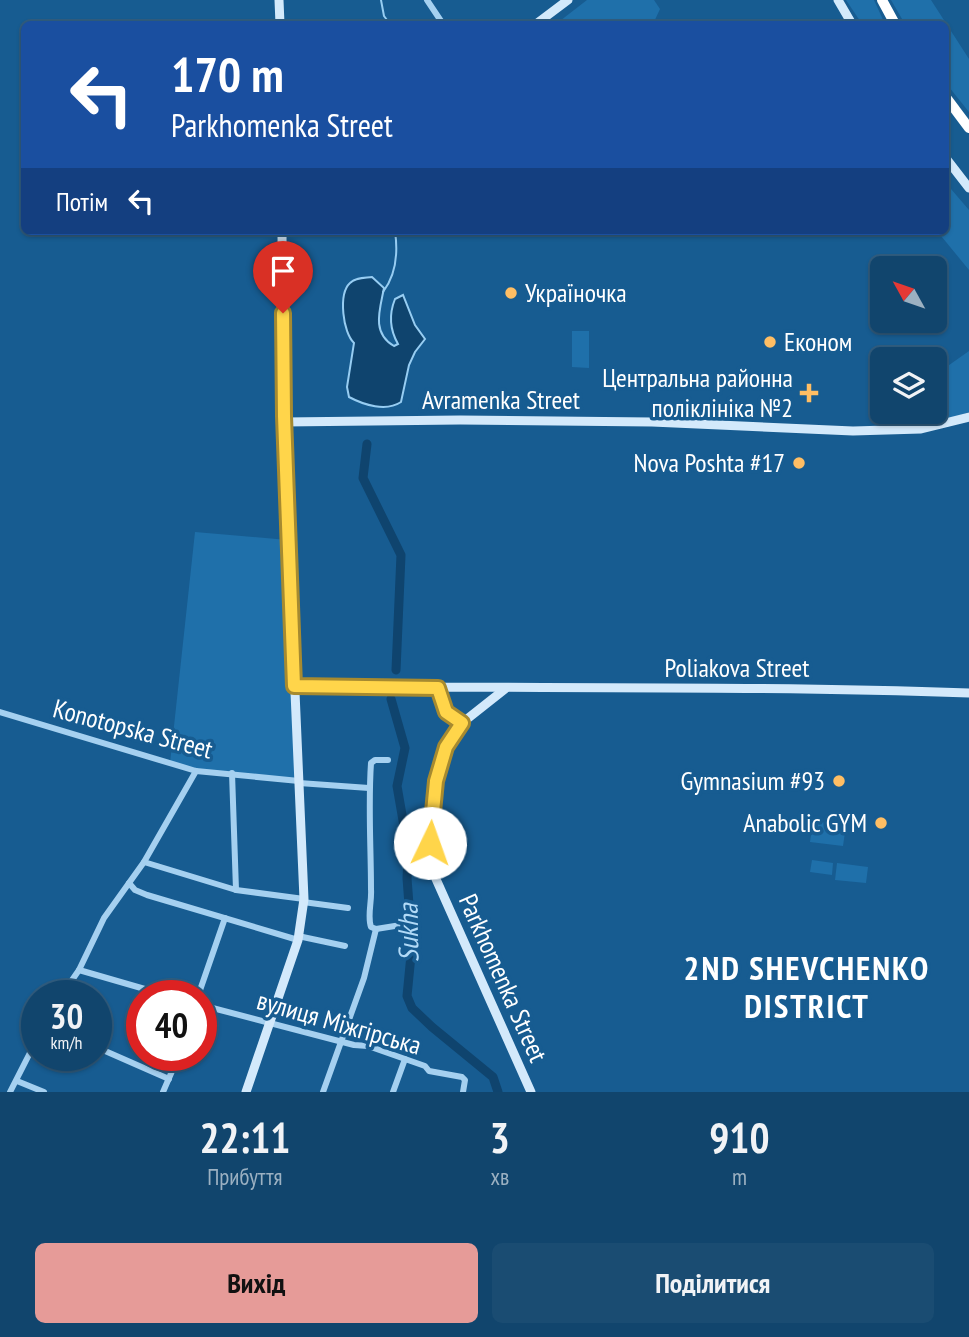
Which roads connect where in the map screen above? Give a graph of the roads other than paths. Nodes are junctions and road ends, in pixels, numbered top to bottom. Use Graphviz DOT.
graph roads {
  1 [pos="279,0"];
  2 [pos="427,0"];
  3 [pos="568,0"];
  4 [pos="838,0"];
  5 [pos="882,0"];
  6 [pos="280,21"];
  7 [pos="441,21"];
  8 [pos="540,21"];
  9 [pos="850,21"];
  10 [pos="893,21"];
  11 [pos="949,101"];
  12 [pos="969,128"];
  13 [pos="949,163"];
  14 [pos="969,188"];
  15 [pos="282,235"];
  16 [pos="969,417"];
  17 [pos="284,422"];
  18 [pos="294,686"];
  19 [pos="438,688"];
  20 [pos="505,689"];
  21 [pos="969,693"];
  22 [pos="0,712"];
  23 [pos="462,723"];
  24 [pos="388,760"];
  25 [pos="196,771"];
  26 [pos="232,773"];
  27 [pos="299,782"];
  28 [pos="369,788"];
  29 [pos="144,862"];
  30 [pos="129,883"];
  31 [pos="236,890"];
  32 [pos="303,900"];
  33 [pos="348,908"];
  34 [pos="225,918"];
  35 [pos="401,925"];
  36 [pos="376,929"];
  37 [pos="298,938"];
  38 [pos="345,946"];
  39 [pos="79,970"];
  40 [pos="72,980"];
  41 [pos="204,980"];
  42 [pos="126,984"];
  43 [pos="217,1009"];
  44 [pos="271,1023"];
  45 [pos="341,1042"];
  46 [pos="112,1054"];
  47 [pos="405,1059"];
  48 [pos="21,1071"];
  49 [pos="172,1071"];
  50 [pos="169,1079"];
  51 [pos="16,1082"];
  52 [pos="10,1092"];
  53 [pos="44,1092"];
  54 [pos="163,1092"];
  55 [pos="246,1092"];
  56 [pos="323,1092"];
  57 [pos="393,1092"];
  58 [pos="463,1092"];
  59 [pos="531,1092"];
  1 -- 6 [label="main road"];
  2 -- 7 [label="street"];
  3 -- 8 [label="main road"];
  4 -- 9 [label="main road"];
  5 -- 10 [label="highway"];
  11 -- 12 [label="highway"];
  13 -- 14 [label="main road"];
  15 -- 17 [label="main road"];
  16 -- 17 [label="main road, Avramenka Street"];
  17 -- 18 [label="main road"];
  18 -- 19 [label="main road, Poliakova Street"];
  18 -- 27 [label="main road"];
  19 -- 20 [label="main road, Poliakova Street"];
  19 -- 23 [label="main road"];
  20 -- 21 [label="main road, Poliakova Street"];
  20 -- 23 [label="main road"];
  22 -- 25 [label="street, Konotopska Street"];
  23 -- 59 [label="main road, Parkhomenka Street"];
  24 -- 28 [label="street"];
  25 -- 26 [label="street, Konotopska Street"];
  25 -- 29 [label="street"];
  26 -- 27 [label="street, Konotopska Street"];
  26 -- 31 [label="street"];
  27 -- 28 [label="street, Konotopska Street"];
  27 -- 32 [label="main road"];
  28 -- 36 [label="street"];
  29 -- 30 [label="street"];
  29 -- 31 [label="street"];
  30 -- 34 [label="street"];
  30 -- 39 [label="street"];
  31 -- 32 [label="street"];
  32 -- 33 [label="street"];
  32 -- 37 [label="main road"];
  34 -- 37 [label="street"];
  34 -- 41 [label="street"];
  35 -- 36 [label="street"];
  36 -- 45 [label="street"];
  37 -- 38 [label="street"];
  37 -- 44 [label="main road"];
  39 -- 40 [label="street"];
  39 -- 42 [label="street"];
  43 -- 44 [label="street, вулиця Міжгірська"];
  44 -- 45 [label="street, вулиця Міжгірська"];
  44 -- 55 [label="main road"];
  45 -- 47 [label="street, вулиця Міжгірська"];
  45 -- 56 [label="street"];
  46 -- 50 [label="street"];
  47 -- 57 [label="street"];
  47 -- 58 [label="street, вулиця Міжгірська"];
  48 -- 51 [label="street"];
  49 -- 50 [label="street"];
  50 -- 54 [label="street"];
  51 -- 52 [label="street"];
  51 -- 53 [label="street"];
}
